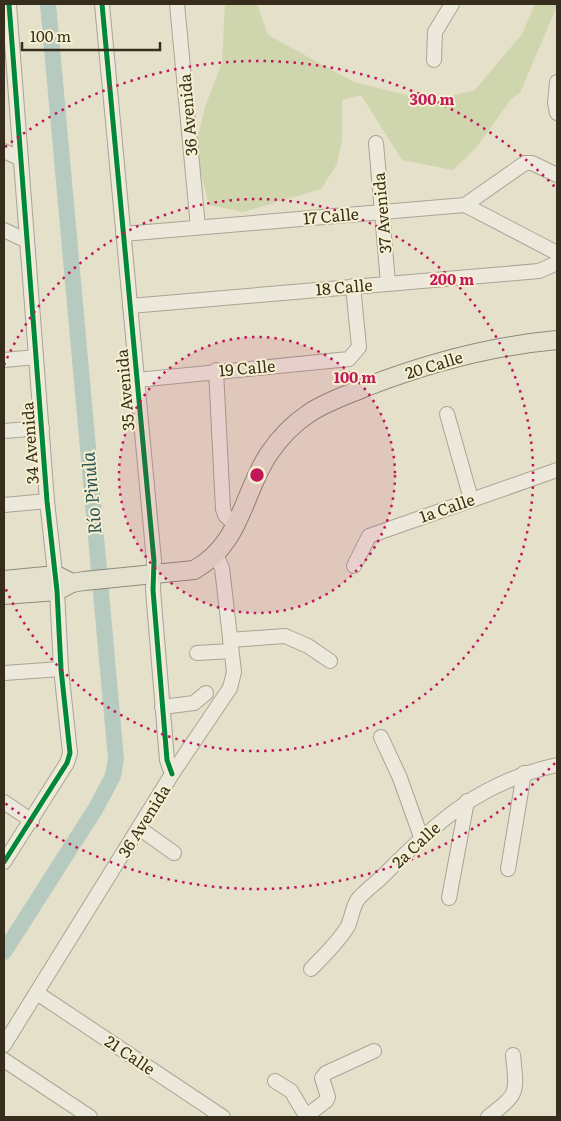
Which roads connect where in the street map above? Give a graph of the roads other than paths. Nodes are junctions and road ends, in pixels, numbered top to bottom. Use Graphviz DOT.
graph roads {
  1 [pos="9,4"];
  2 [pos="102,4"];
  3 [pos="177,4"];
  4 [pos="452,4"];
  5 [pos="434,60"];
  6 [pos="9,72"];
  7 [pos="557,82"];
  8 [pos="557,112"];
  9 [pos="376,144"];
  10 [pos="4,150"];
  11 [pos="21,159"];
  12 [pos="557,175"];
  13 [pos="464,205"];
  14 [pos="382,212"];
  15 [pos="198,227"];
  16 [pos="4,230"];
  17 [pos="123,234"];
  18 [pos="27,241"];
  19 [pos="557,253"];
  20 [pos="557,263"];
  21 [pos="388,283"];
  22 [pos="354,286"];
  23 [pos="130,306"];
  24 [pos="557,340"];
  25 [pos="36,357"];
  26 [pos="4,360"];
  27 [pos="216,370"];
  28 [pos="137,380"];
  29 [pos="447,414"];
  30 [pos="42,428"];
  31 [pos="4,431"];
  32 [pos="557,470"];
  33 [pos="471,499"];
  34 [pos="47,501"];
  35 [pos="4,505"];
  36 [pos="236,526"];
  37 [pos="216,555"];
  38 [pos="354,566"];
  39 [pos="153,575"];
  40 [pos="4,580"];
  41 [pos="67,583"];
  42 [pos="4,595"];
  43 [pos="230,646"];
  44 [pos="197,653"];
  45 [pos="330,661"];
  46 [pos="61,669"];
  47 [pos="4,673"];
  48 [pos="206,693"];
  49 [pos="162,707"];
  50 [pos="381,737"];
  51 [pos="557,764"];
  52 [pos="524,773"];
  53 [pos="172,774"];
  54 [pos="467,801"];
  55 [pos="4,802"];
  56 [pos="32,820"];
  57 [pos="139,828"];
  58 [pos="421,837"];
  59 [pos="174,853"];
  60 [pos="4,862"];
  61 [pos="508,869"];
  62 [pos="449,898"];
  63 [pos="311,968"];
  64 [pos="37,993"];
  65 [pos="4,1045"];
  66 [pos="374,1051"];
  67 [pos="513,1055"];
  68 [pos="4,1060"];
  69 [pos="275,1081"];
  70 [pos="90,1117"];
  71 [pos="223,1117"];
  72 [pos="306,1117"];
  73 [pos="488,1117"];
  1 -- 6 [label="street, 34 Avenida"];
  2 -- 17 [label="street, 35 Avenida"];
  3 -- 15 [label="street, 36 Avenida"];
  4 -- 5 [label="street"];
  6 -- 11 [label="street, 34 Avenida"];
  7 -- 8 [label="street"];
  9 -- 14 [label="street, 37 Avenida"];
  10 -- 11 [label="street"];
  11 -- 18 [label="street, 34 Avenida"];
  12 -- 13 [label="street"];
  13 -- 14 [label="street, 17 Calle"];
  13 -- 19 [label="street"];
  14 -- 15 [label="street, 17 Calle"];
  14 -- 21 [label="street, 37 Avenida"];
  15 -- 17 [label="street, 17 Calle"];
  16 -- 18 [label="street"];
  17 -- 23 [label="street, 35 Avenida"];
  18 -- 25 [label="street, 34 Avenida"];
  20 -- 21 [label="street, 18 Calle"];
  21 -- 22 [label="street, 18 Calle"];
  22 -- 23 [label="street, 18 Calle"];
  22 -- 27 [label="street, 19 Calle"];
  23 -- 28 [label="street, 35 Avenida"];
  24 -- 36 [label="main road, 20 Calle"];
  25 -- 26 [label="street"];
  25 -- 30 [label="street, 34 Avenida"];
  27 -- 28 [label="street, 19 Calle"];
  27 -- 36 [label="street"];
  28 -- 39 [label="street, 35 Avenida"];
  29 -- 33 [label="street"];
  30 -- 31 [label="street"];
  30 -- 34 [label="street, 34 Avenida"];
  32 -- 33 [label="street, 1a Calle"];
  33 -- 38 [label="street, 1a Calle"];
  34 -- 35 [label="street"];
  34 -- 41 [label="street, 34 Avenida"];
  36 -- 37 [label="main road, 20 Calle"];
  37 -- 39 [label="main road, 20 Calle"];
  37 -- 43 [label="street, 36 Avenida"];
  39 -- 41 [label="main road, 20 Calle"];
  39 -- 49 [label="street, 35 Avenida"];
  40 -- 41 [label="main road, 20 Calle"];
  41 -- 42 [label="main road, 20 Calle"];
  41 -- 46 [label="street, 34 Avenida"];
  43 -- 44 [label="street"];
  43 -- 45 [label="street"];
  43 -- 53 [label="street, 36 Avenida"];
  46 -- 47 [label="street"];
  46 -- 56 [label="street, 34 Avenida"];
  48 -- 49 [label="street"];
  49 -- 53 [label="street, 35 Avenida"];
  50 -- 58 [label="street"];
  51 -- 52 [label="street, 2a Calle"];
  52 -- 54 [label="street, 2a Calle"];
  52 -- 61 [label="street"];
  53 -- 57 [label="street, 36 Avenida"];
  54 -- 58 [label="street, 2a Calle"];
  54 -- 62 [label="street"];
  55 -- 56 [label="street"];
  56 -- 60 [label="street, 34 Avenida"];
  57 -- 59 [label="street"];
  57 -- 64 [label="street, 36 Avenida"];
  58 -- 63 [label="street, 2a Calle"];
  64 -- 65 [label="street, 36 Avenida"];
  64 -- 71 [label="street, 21 Calle"];
  66 -- 72 [label="street"];
  67 -- 73 [label="street"];
  68 -- 70 [label="street"];
  69 -- 72 [label="street"];
}
